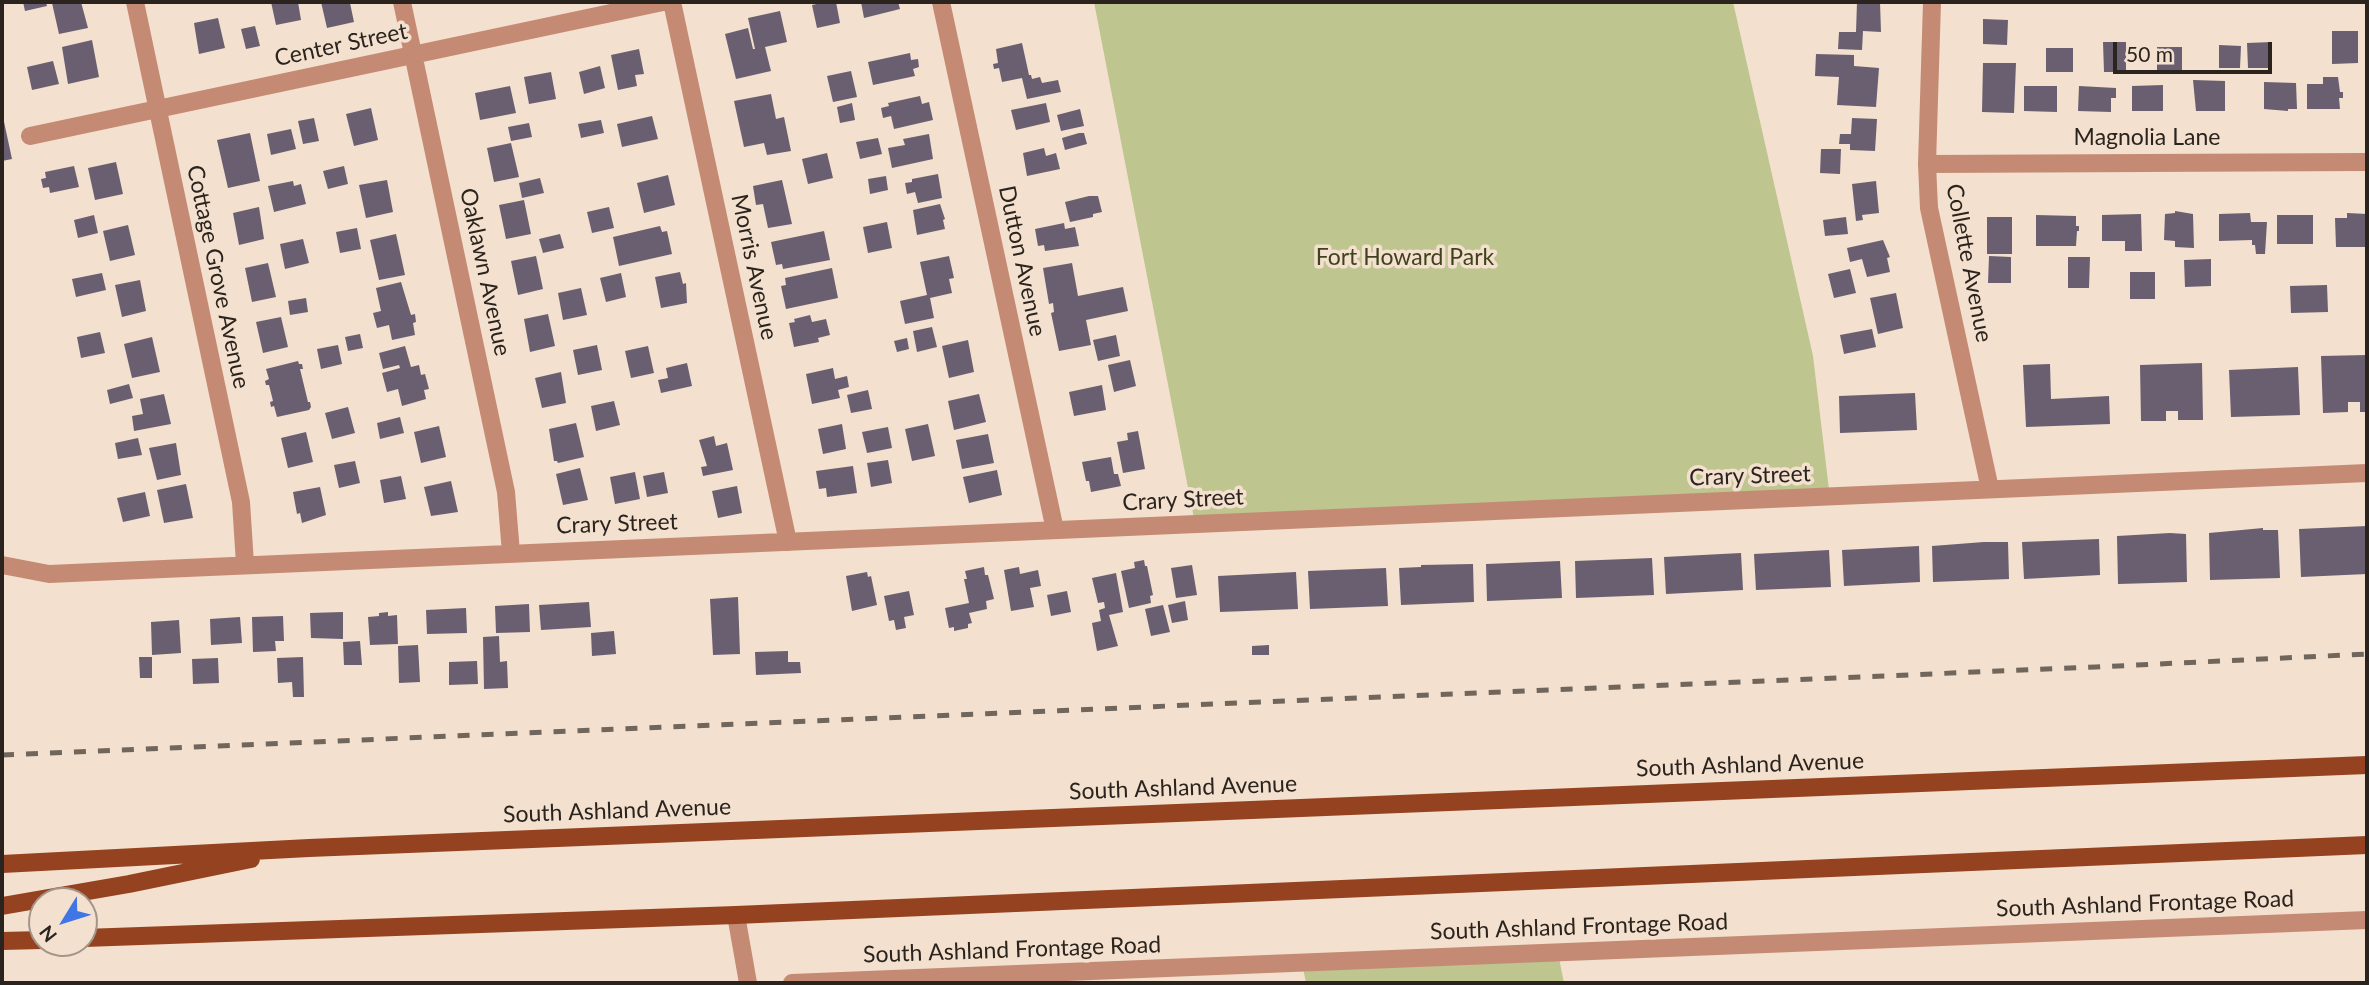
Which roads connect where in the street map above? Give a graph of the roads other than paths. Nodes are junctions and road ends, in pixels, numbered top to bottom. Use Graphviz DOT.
graph roads {
  1 [pos="135,2"];
  2 [pos="402,2"];
  3 [pos="663,2"];
  4 [pos="672,2"];
  5 [pos="941,2"];
  6 [pos="1932,2"];
  7 [pos="414,54"];
  8 [pos="157,109"];
  9 [pos="30,136"];
  10 [pos="2367,162"];
  11 [pos="1927,163"];
  12 [pos="2367,473"];
  13 [pos="1990,489"];
  14 [pos="1055,530"];
  15 [pos="788,542"];
  16 [pos="510,553"];
  17 [pos="245,564"];
  18 [pos="2,565"];
  19 [pos="2367,765"];
  20 [pos="2367,845"];
  21 [pos="309,848"];
  22 [pos="2,864"];
  23 [pos="2,906"];
  24 [pos="736,915"];
  25 [pos="2367,920"];
  26 [pos="98,938"];
  27 [pos="28,940"];
  28 [pos="2,941"];
  29 [pos="748,983"];
  30 [pos="792,983"];
  1 -- 8 [label="street, Cottage Grove Avenue"];
  2 -- 7 [label="street, Oaklawn Avenue"];
  3 -- 7 [label="street, Center Street"];
  4 -- 15 [label="street, Morris Avenue"];
  5 -- 14 [label="street, Dutton Avenue"];
  6 -- 11 [label="street, Collette Avenue"];
  7 -- 8 [label="street, Center Street"];
  7 -- 16 [label="street, Oaklawn Avenue"];
  8 -- 9 [label="street, Center Street"];
  8 -- 17 [label="street, Cottage Grove Avenue"];
  10 -- 11 [label="street, Magnolia Lane"];
  11 -- 13 [label="street, Collette Avenue"];
  12 -- 13 [label="street, Crary Street"];
  13 -- 14 [label="street, Crary Street"];
  14 -- 15 [label="street, Crary Street"];
  15 -- 16 [label="street, Crary Street"];
  16 -- 17 [label="street, Crary Street"];
  17 -- 18 [label="street, Crary Street"];
  19 -- 21 [label="main road, South Ashland Avenue"];
  20 -- 24 [label="main road"];
  21 -- 22 [label="main road, South Ashland Avenue"];
  21 -- 23 [label="main road"];
  24 -- 26 [label="main road"];
  24 -- 29 [label="street"];
  25 -- 30 [label="street, South Ashland Frontage Road"];
  27 -- 28 [label="main road"];
}
